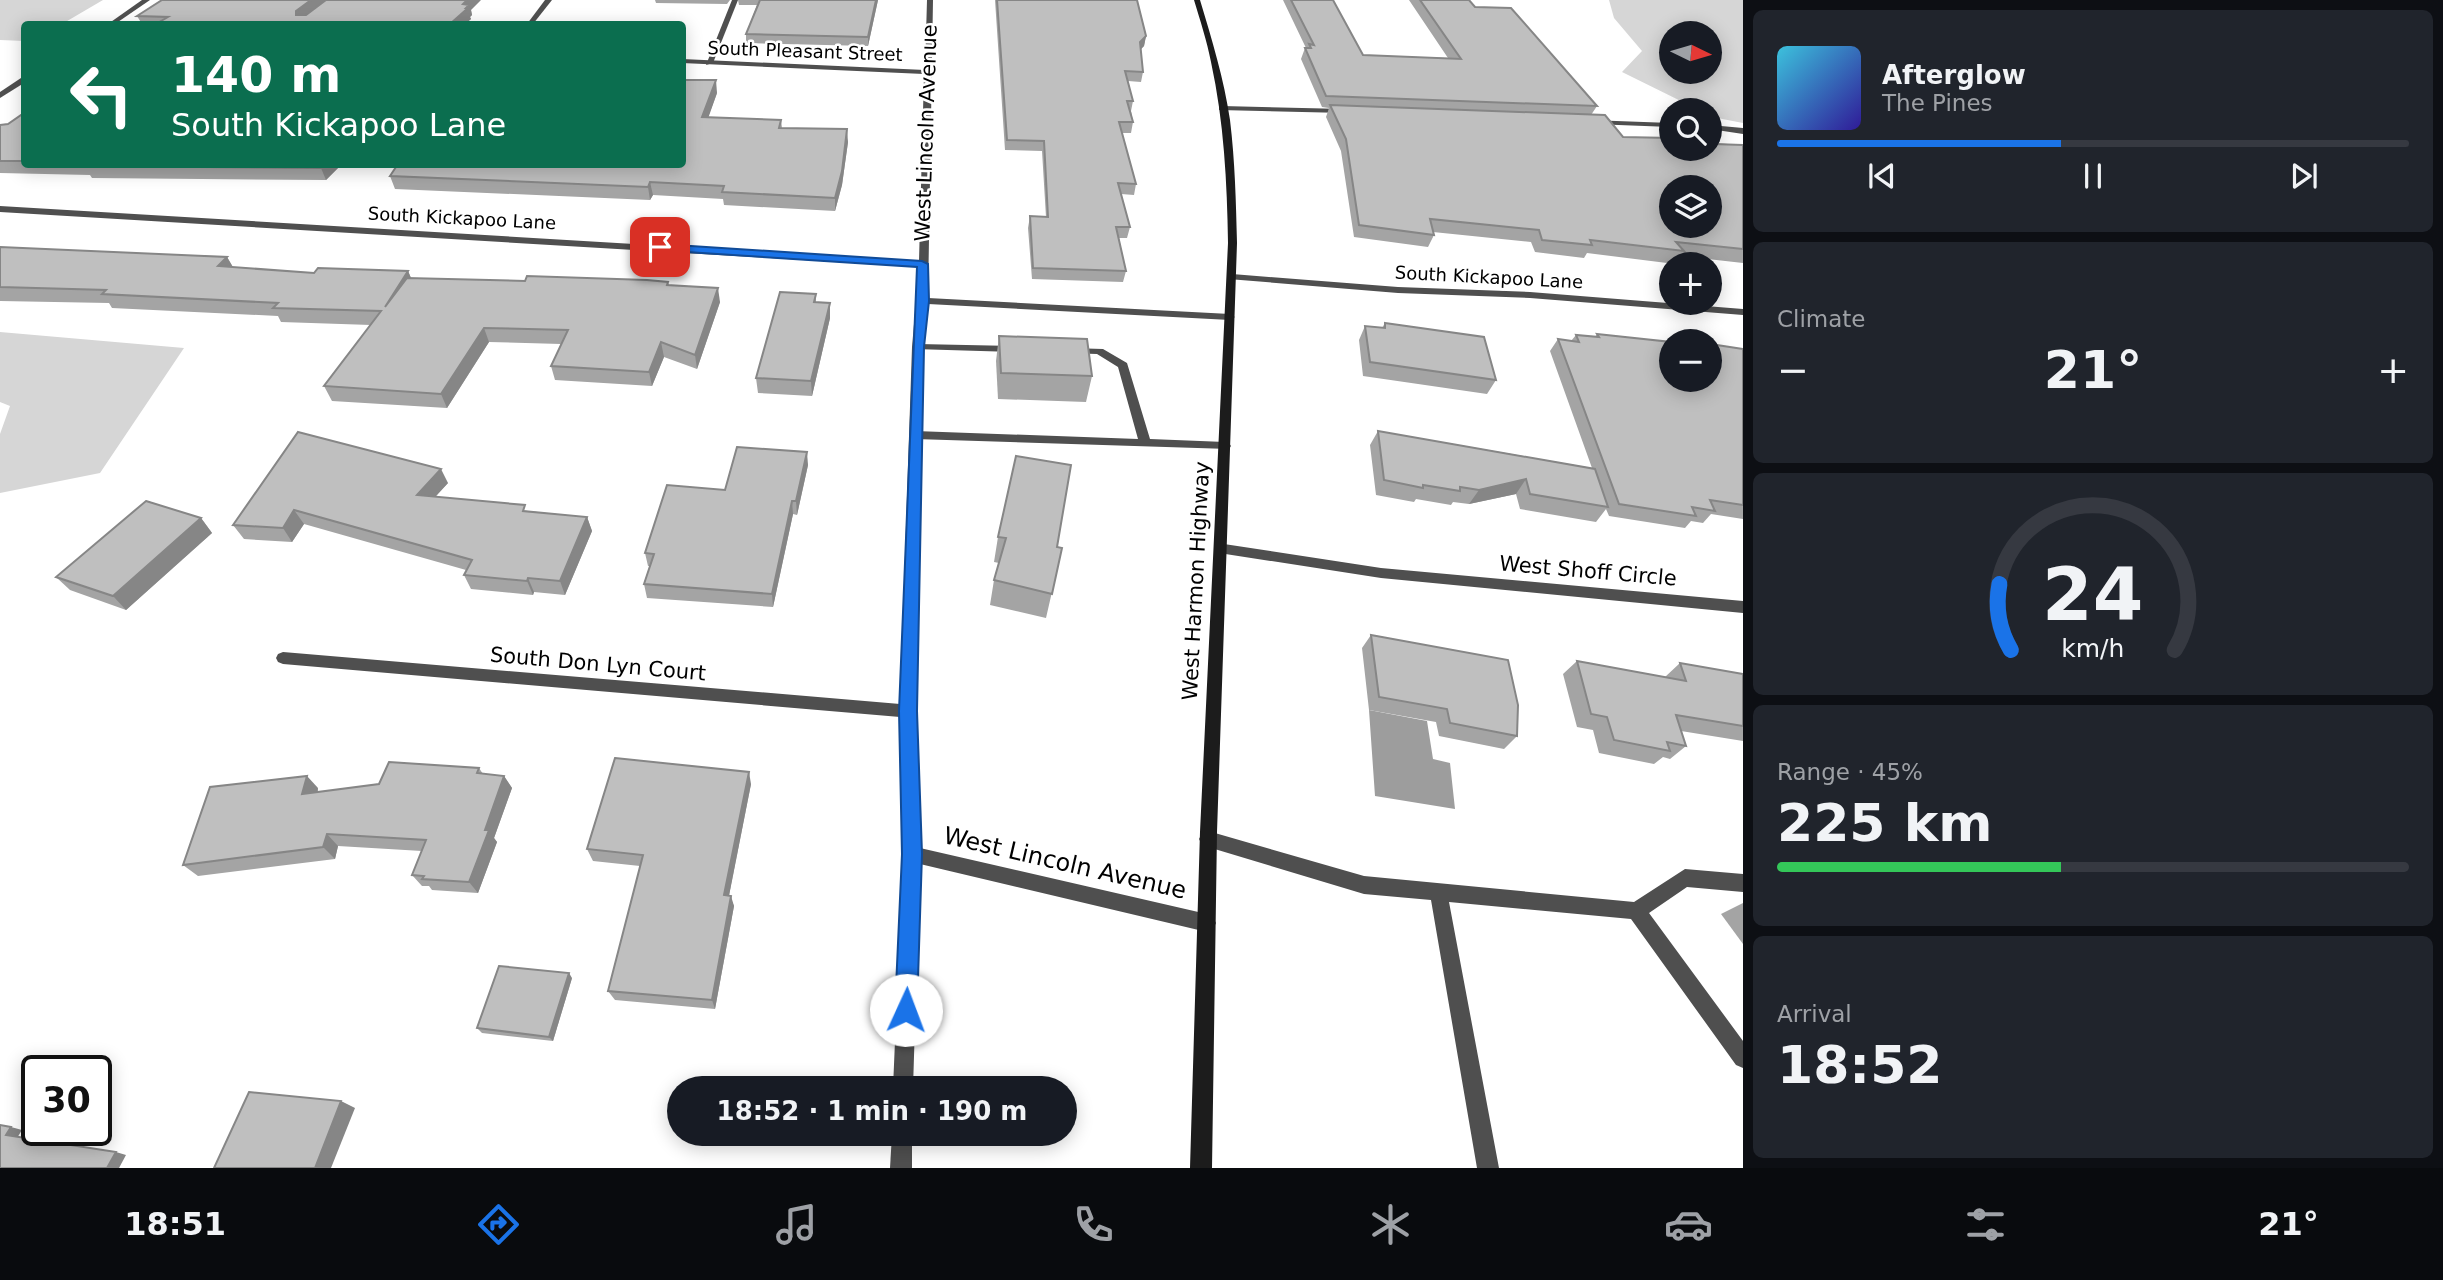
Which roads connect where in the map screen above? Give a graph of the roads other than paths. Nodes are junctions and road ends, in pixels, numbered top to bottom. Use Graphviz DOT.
graph roads {
  1 [pos="147,0"];
  2 [pos="549,0"];
  3 [pos="735,0"];
  4 [pos="930,0"];
  5 [pos="1197,0"];
  6 [pos="116,21"];
  7 [pos="532,21"];
  8 [pos="686,61"];
  9 [pos="709,62"];
  10 [pos="927,72"];
  11 [pos="21,82"];
  12 [pos="0,96"];
  13 [pos="1222,108"];
  14 [pos="1360,112"];
  15 [pos="1586,121"];
  16 [pos="1659,124"];
  17 [pos="1722,128"];
  18 [pos="1743,131"];
  19 [pos="0,209"];
  20 [pos="922,264"];
  21 [pos="1232,278"];
  22 [pos="923,301"];
  23 [pos="1743,313"];
  24 [pos="1230,317"];
  25 [pos="918,347"];
  26 [pos="1030,350"];
  27 [pos="1054,351"];
  28 [pos="915,435"];
  29 [pos="1145,443"];
  30 [pos="1225,446"];
  31 [pos="1224,549"];
  32 [pos="1743,607"];
  33 [pos="283,658"];
  34 [pos="908,711"];
  35 [pos="1208,839"];
  36 [pos="912,854"];
  37 [pos="1743,883"];
  38 [pos="1439,894"];
  39 [pos="1636,911"];
  40 [pos="1207,923"];
  41 [pos="1743,1058"];
  42 [pos="904,1076"];
  43 [pos="902,1146"];
  44 [pos="901,1168"];
  45 [pos="1201,1168"];
  46 [pos="1488,1168"];
  1 -- 6 [label="street"];
  2 -- 7 [label="street"];
  3 -- 9 [label="street"];
  4 -- 10 [label="street, West Lincoln Avenue"];
  5 -- 13 [label="main road, West Harmon Highway"];
  8 -- 9 [label="street, South Pleasant Street"];
  9 -- 10 [label="street, South Pleasant Street"];
  10 -- 20 [label="street, West Lincoln Avenue"];
  11 -- 12 [label="street"];
  13 -- 14 [label="street"];
  13 -- 21 [label="main road, West Harmon Highway"];
  15 -- 16 [label="street"];
  17 -- 18 [label="street"];
  19 -- 20 [label="street, South Kickapoo Lane"];
  20 -- 22 [label="street, West Lincoln Avenue"];
  21 -- 23 [label="street, South Kickapoo Lane"];
  21 -- 24 [label="main road, West Harmon Highway"];
  22 -- 24 [label="street"];
  22 -- 25 [label="street, West Lincoln Avenue"];
  24 -- 30 [label="main road, West Harmon Highway"];
  25 -- 26 [label="street"];
  25 -- 28 [label="street, West Lincoln Avenue"];
  27 -- 29 [label="street"];
  28 -- 29 [label="street"];
  28 -- 34 [label="street, West Lincoln Avenue"];
  29 -- 30 [label="street"];
  30 -- 31 [label="main road, West Harmon Highway"];
  31 -- 32 [label="street, West Shoff Circle"];
  31 -- 35 [label="main road, West Harmon Highway"];
  33 -- 34 [label="street, South Don Lyn Court"];
  34 -- 36 [label="street, West Lincoln Avenue"];
  35 -- 38 [label="street"];
  35 -- 40 [label="main road, West Harmon Highway"];
  36 -- 40 [label="street, West Lincoln Avenue"];
  36 -- 42 [label="street, West Lincoln Avenue"];
  37 -- 39 [label="street"];
  38 -- 39 [label="street"];
  38 -- 46 [label="street"];
  39 -- 41 [label="street"];
  40 -- 45 [label="main road, West Harmon Highway"];
  43 -- 44 [label="street"];
}
